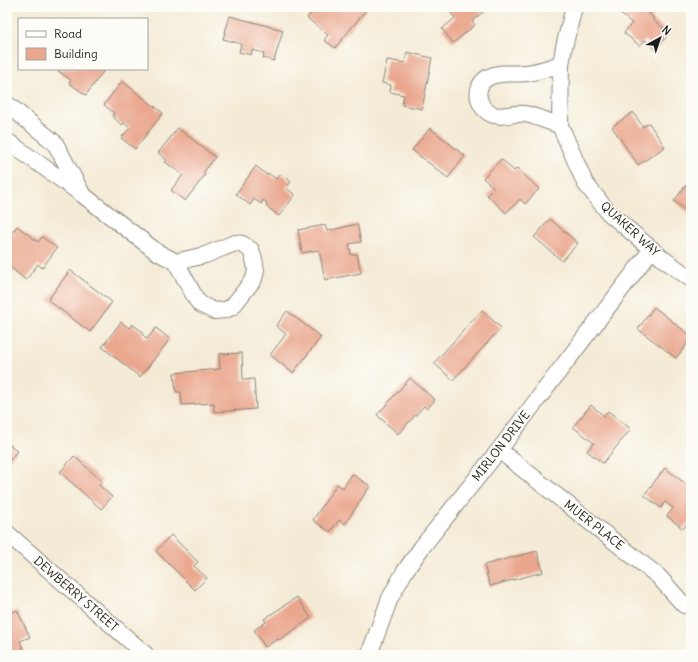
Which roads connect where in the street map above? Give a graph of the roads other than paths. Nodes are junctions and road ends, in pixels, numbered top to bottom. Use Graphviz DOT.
graph roads {
  1 [pos="574,7"];
  2 [pos="562,64"];
  3 [pos="7,104"];
  4 [pos="560,125"];
  5 [pos="7,141"];
  6 [pos="83,195"];
  7 [pos="652,249"];
  8 [pos="176,262"];
  9 [pos="691,279"];
  10 [pos="498,450"];
  11 [pos="7,533"];
  12 [pos="684,605"];
  13 [pos="146,655"];
  14 [pos="369,655"];
  1 -- 2 [label="street, QUAKER WAY"];
  2 -- 4 [label="street, QUAKER WAY"];
  2 -- 4 [label="street"];
  3 -- 6 [label="street"];
  4 -- 7 [label="street, QUAKER WAY"];
  5 -- 6 [label="street"];
  6 -- 8 [label="street"];
  7 -- 9 [label="street, QUAKER WAY"];
  7 -- 10 [label="street, MIRLON DRIVE"];
  8 -- 8 [label="street"];
  10 -- 12 [label="street, MUER PLACE"];
  10 -- 14 [label="street, MIRLON DRIVE"];
  11 -- 13 [label="street, DEWBERRY STREET"];
}
